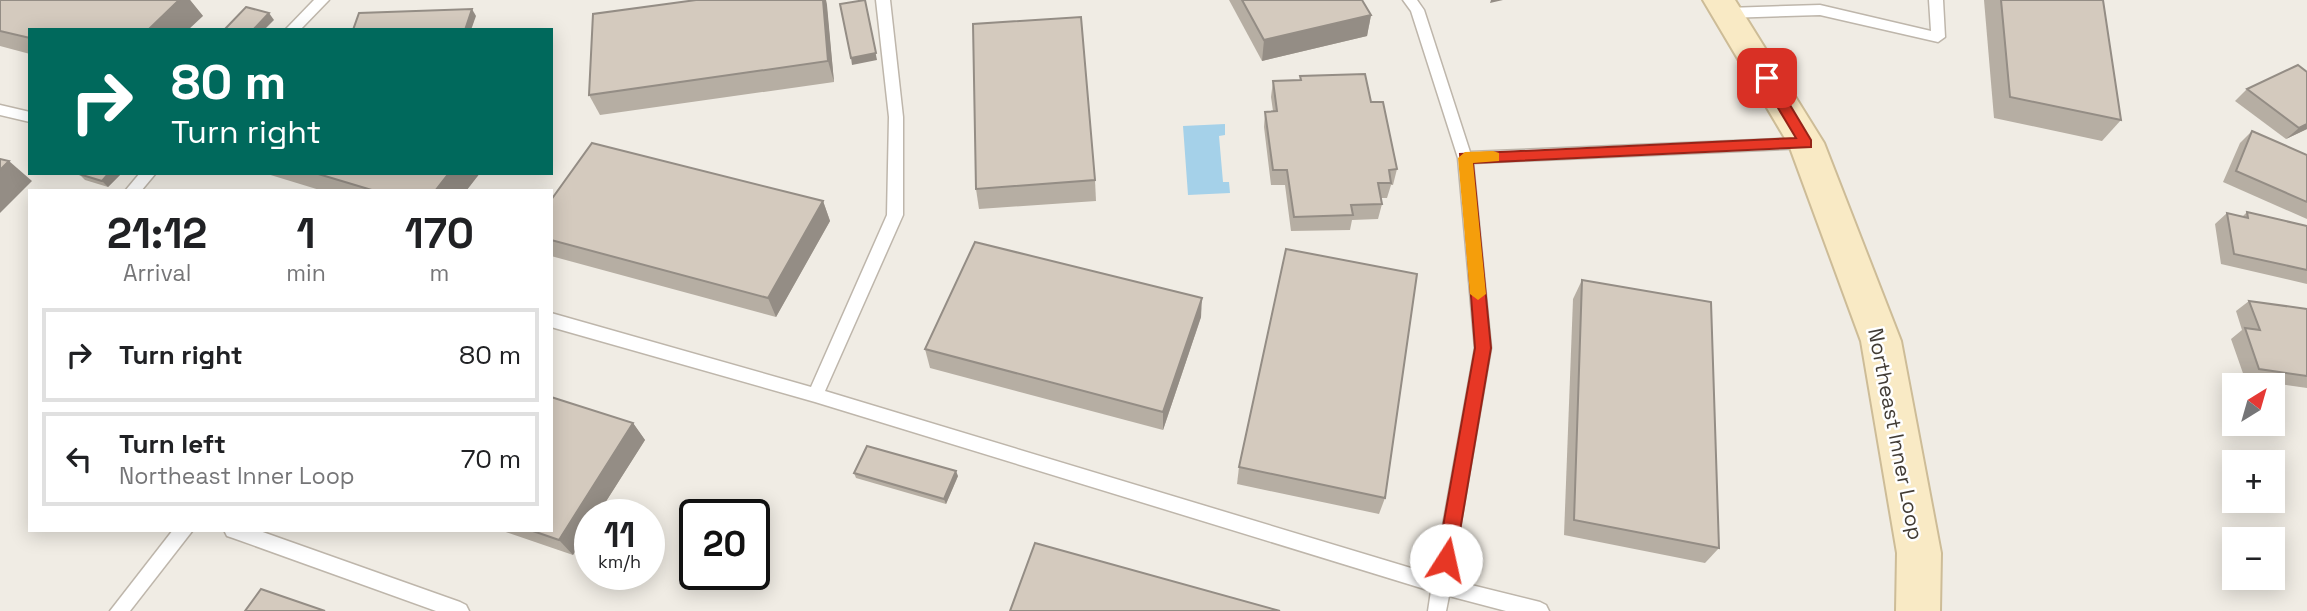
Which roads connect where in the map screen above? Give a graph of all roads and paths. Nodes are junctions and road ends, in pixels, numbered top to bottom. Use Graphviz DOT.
graph roads {
  1 [pos="322,0"];
  2 [pos="883,0"];
  3 [pos="1410,0"];
  4 [pos="1936,0"];
  5 [pos="1723,6"];
  6 [pos="294,28"];
  7 [pos="0,110"];
  8 [pos="28,117"];
  9 [pos="1806,144"];
  10 [pos="1465,158"];
  11 [pos="147,175"];
  12 [pos="134,189"];
  13 [pos="553,321"];
  14 [pos="815,395"];
  15 [pos="182,532"];
  16 [pos="239,532"];
  17 [pos="1442,586"];
  18 [pos="119,611"];
  19 [pos="460,611"];
  20 [pos="1437,611"];
  21 [pos="1540,611"];
  22 [pos="1918,611"];
  1 -- 6 [label="lane"];
  2 -- 14 [label="lane"];
  3 -- 10 [label="lane"];
  4 -- 5 [label="lane"];
  5 -- 9 [label="main road, Northeast Inner Loop"];
  7 -- 8 [label="lane"];
  9 -- 10 [label="lane"];
  9 -- 22 [label="main road, Northeast Inner Loop"];
  10 -- 17 [label="lane"];
  11 -- 12 [label="lane"];
  13 -- 14 [label="lane"];
  14 -- 17 [label="lane"];
  15 -- 18 [label="lane"];
  16 -- 19 [label="lane"];
  17 -- 20 [label="lane"];
  17 -- 21 [label="lane"];
}
